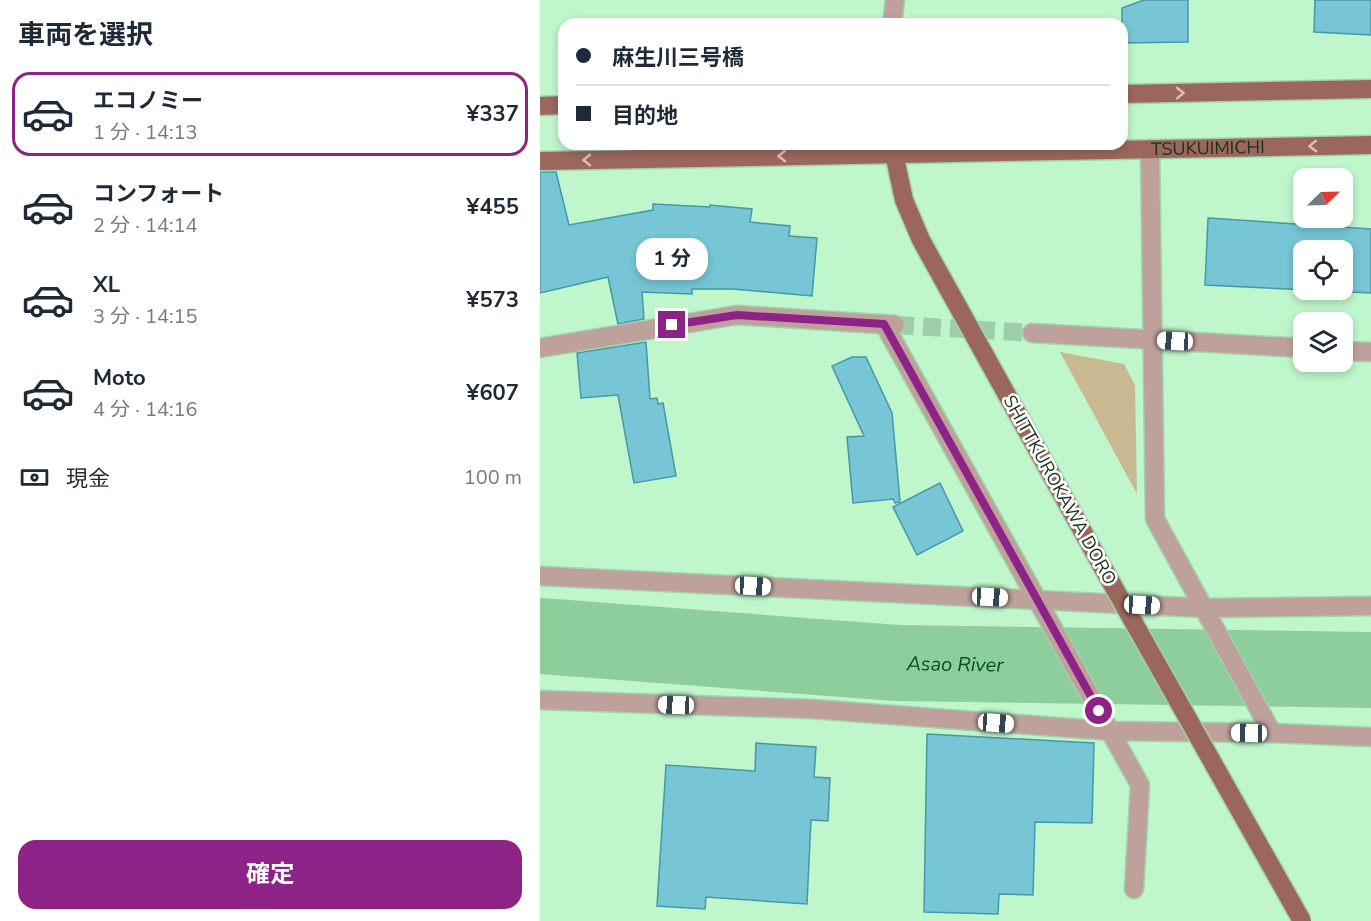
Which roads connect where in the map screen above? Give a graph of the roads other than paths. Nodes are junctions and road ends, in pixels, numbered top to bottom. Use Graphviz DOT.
graph roads {
  1 [pos="895,0"];
  2 [pos="893,18"];
  3 [pos="1371,89"];
  4 [pos="1128,94"];
  5 [pos="558,105"];
  6 [pos="540,106"];
  7 [pos="1371,145"];
  8 [pos="1128,149"];
  9 [pos="1150,149"];
  10 [pos="863,150"];
  11 [pos="892,150"];
  12 [pos="540,161"];
  13 [pos="1032,333"];
  14 [pos="1154,340"];
  15 [pos="1293,347"];
  16 [pos="540,348"];
  17 [pos="1353,351"];
  18 [pos="1371,352"];
  19 [pos="540,576"];
  20 [pos="1040,605"];
  21 [pos="1371,606"];
  22 [pos="1205,608"];
  23 [pos="540,700"];
  24 [pos="1110,731"];
  25 [pos="1272,733"];
  26 [pos="1371,736"];
  27 [pos="1134,889"];
  28 [pos="1302,921"];
  1 -- 2 [label="street"];
  4 -- 3 [label="main road, one-way"];
  5 -- 6 [label="main road"];
  7 -- 9 [label="main road, TSUKUIMICHI, one-way"];
  8 -- 9 [label="main road, TSUKUIMICHI"];
  9 -- 14 [label="street"];
  10 -- 12 [label="main road, TSUKUIMICHI, one-way"];
  11 -- 28 [label="main road, SHITTKUROKAWA DORO, bridge"];
  13 -- 14 [label="street"];
  14 -- 15 [label="street"];
  14 -- 22 [label="street"];
  16 -- 20 [label="street"];
  17 -- 18 [label="street"];
  19 -- 20 [label="street"];
  20 -- 22 [label="street"];
  20 -- 24 [label="street"];
  21 -- 22 [label="street"];
  22 -- 25 [label="street"];
  23 -- 24 [label="street"];
  24 -- 25 [label="street"];
  24 -- 27 [label="street"];
  25 -- 26 [label="street"];
}
